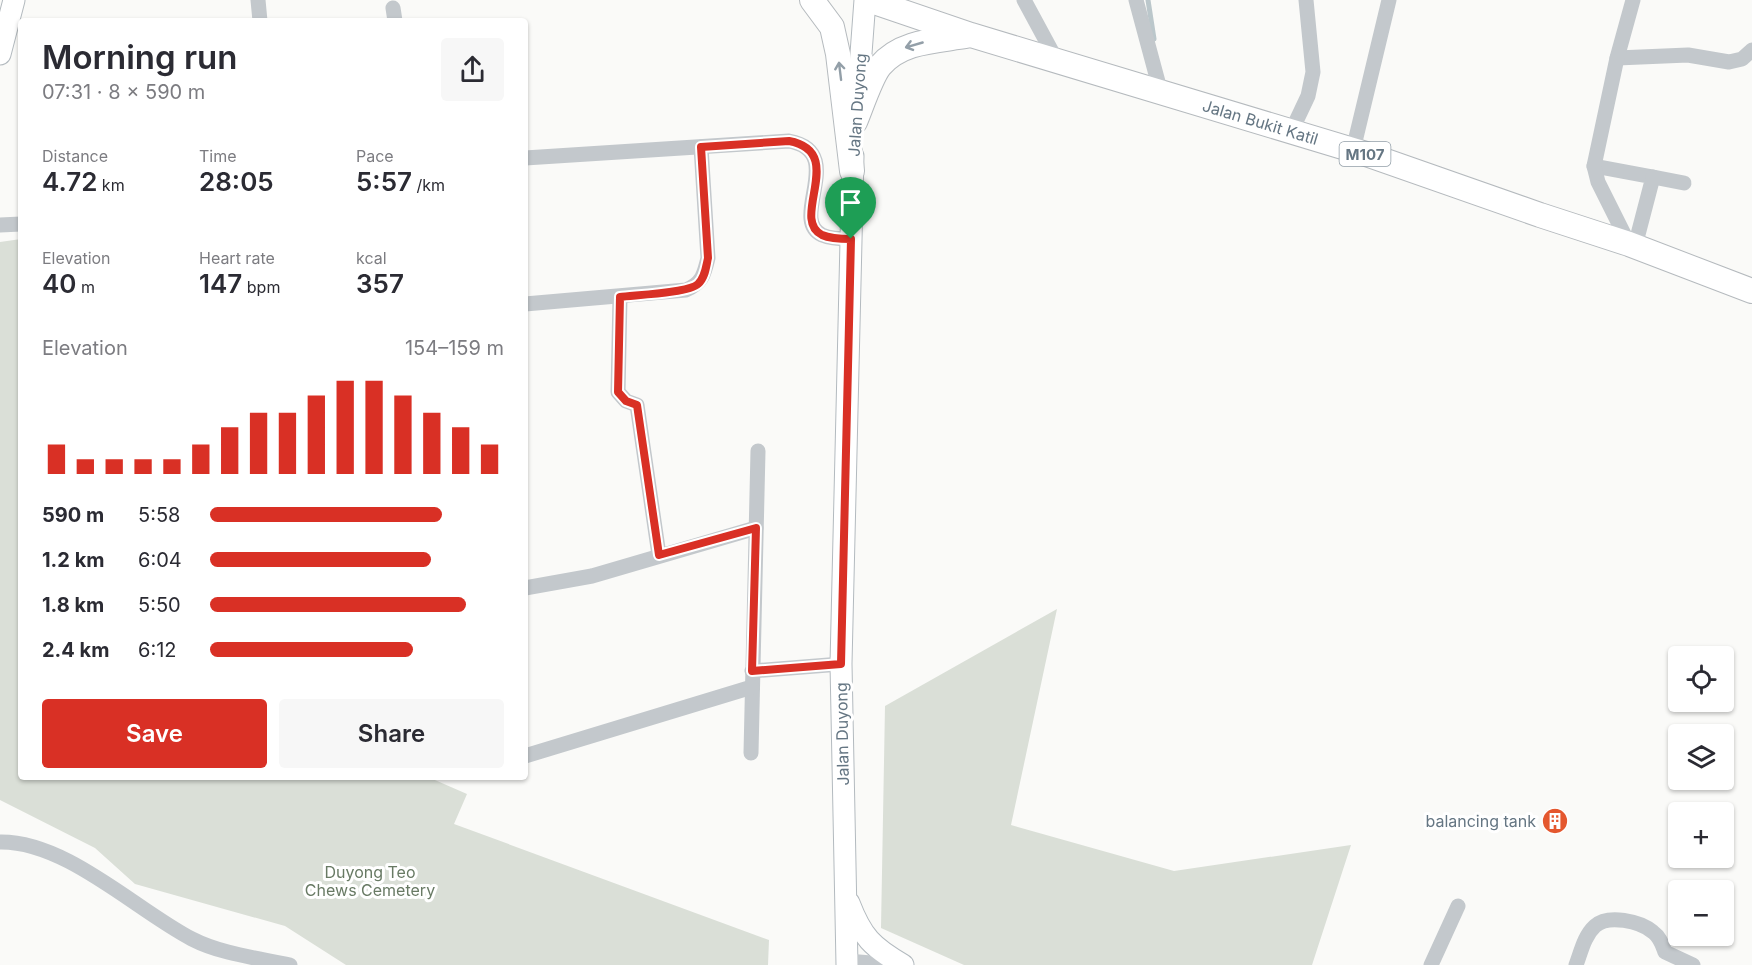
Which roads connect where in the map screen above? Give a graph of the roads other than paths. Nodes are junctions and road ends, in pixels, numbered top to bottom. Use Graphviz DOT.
graph roads {
  1 [pos="14,0"];
  2 [pos="258,0"];
  3 [pos="812,0"];
  4 [pos="866,0"];
  5 [pos="914,0"];
  6 [pos="1024,0"];
  7 [pos="1136,0"];
  8 [pos="1306,0"];
  9 [pos="1389,0"];
  10 [pos="1633,0"];
  11 [pos="260,18"];
  12 [pos="971,35"];
  13 [pos="1752,50"];
  14 [pos="0,54"];
  15 [pos="1617,58"];
  16 [pos="1057,62"];
  17 [pos="1161,93"];
  18 [pos="855,122"];
  19 [pos="1291,132"];
  20 [pos="701,147"];
  21 [pos="1353,150"];
  22 [pos="528,158"];
  23 [pos="1594,166"];
  24 [pos="852,171"];
  25 [pos="1653,177"];
  26 [pos="1684,183"];
  27 [pos="18,224"];
  28 [pos="0,225"];
  29 [pos="851,239"];
  30 [pos="1632,245"];
  31 [pos="1752,291"];
  32 [pos="620,297"];
  33 [pos="528,304"];
  34 [pos="758,451"];
  35 [pos="756,528"];
  36 [pos="659,555"];
  37 [pos="528,587"];
  38 [pos="841,664"];
  39 [pos="752,671"];
  40 [pos="752,687"];
  41 [pos="751,753"];
  42 [pos="528,755"];
  43 [pos="0,842"];
  44 [pos="846,894"];
  45 [pos="1458,906"];
  46 [pos="847,963"];
  47 [pos="290,965"];
  48 [pos="895,965"];
  49 [pos="903,965"];
  50 [pos="1431,965"];
  51 [pos="1576,965"];
  52 [pos="1693,965"];
  1 -- 14 [label="main road"];
  2 -- 11 [label="street"];
  24 -- 3 [label="main road, one-way"];
  4 -- 12 [label="main road, Jalan Bukit Katil / M107"];
  4 -- 18 [label="main road, Jalan Duyong"];
  5 -- 12 [label="main road"];
  6 -- 16 [label="street"];
  7 -- 17 [label="street"];
  8 -- 19 [label="street"];
  9 -- 21 [label="street"];
  10 -- 15 [label="street"];
  12 -- 16 [label="main road, Jalan Bukit Katil / M107"];
  12 -- 18 [label="main road, one-way"];
  13 -- 15 [label="street"];
  15 -- 23 [label="street"];
  16 -- 17 [label="main road, Jalan Bukit Katil / M107"];
  17 -- 19 [label="main road, Jalan Bukit Katil / M107"];
  18 -- 24 [label="main road, Jalan Duyong"];
  19 -- 21 [label="main road, Jalan Bukit Katil / M107"];
  20 -- 22 [label="street"];
  20 -- 29 [label="street"];
  20 -- 32 [label="street"];
  21 -- 30 [label="main road, Jalan Bukit Katil / M107"];
  23 -- 25 [label="street"];
  23 -- 30 [label="street"];
  24 -- 29 [label="main road, Jalan Duyong"];
  25 -- 26 [label="street"];
  25 -- 30 [label="street"];
  27 -- 28 [label="street"];
  29 -- 38 [label="main road, Jalan Duyong"];
  30 -- 31 [label="main road, Jalan Bukit Katil / M107"];
  32 -- 33 [label="street"];
  32 -- 36 [label="street"];
  34 -- 35 [label="street"];
  35 -- 36 [label="street"];
  35 -- 39 [label="street"];
  36 -- 37 [label="street"];
  38 -- 39 [label="street"];
  38 -- 44 [label="main road, Jalan Duyong"];
  39 -- 40 [label="street"];
  40 -- 41 [label="street"];
  40 -- 42 [label="street"];
  43 -- 47 [label="street"];
  44 -- 46 [label="main road, Jalan Duyong"];
  44 -- 49 [label="main road"];
  45 -- 50 [label="street"];
  46 -- 48 [label="street"];
  51 -- 52 [label="street"];
}
